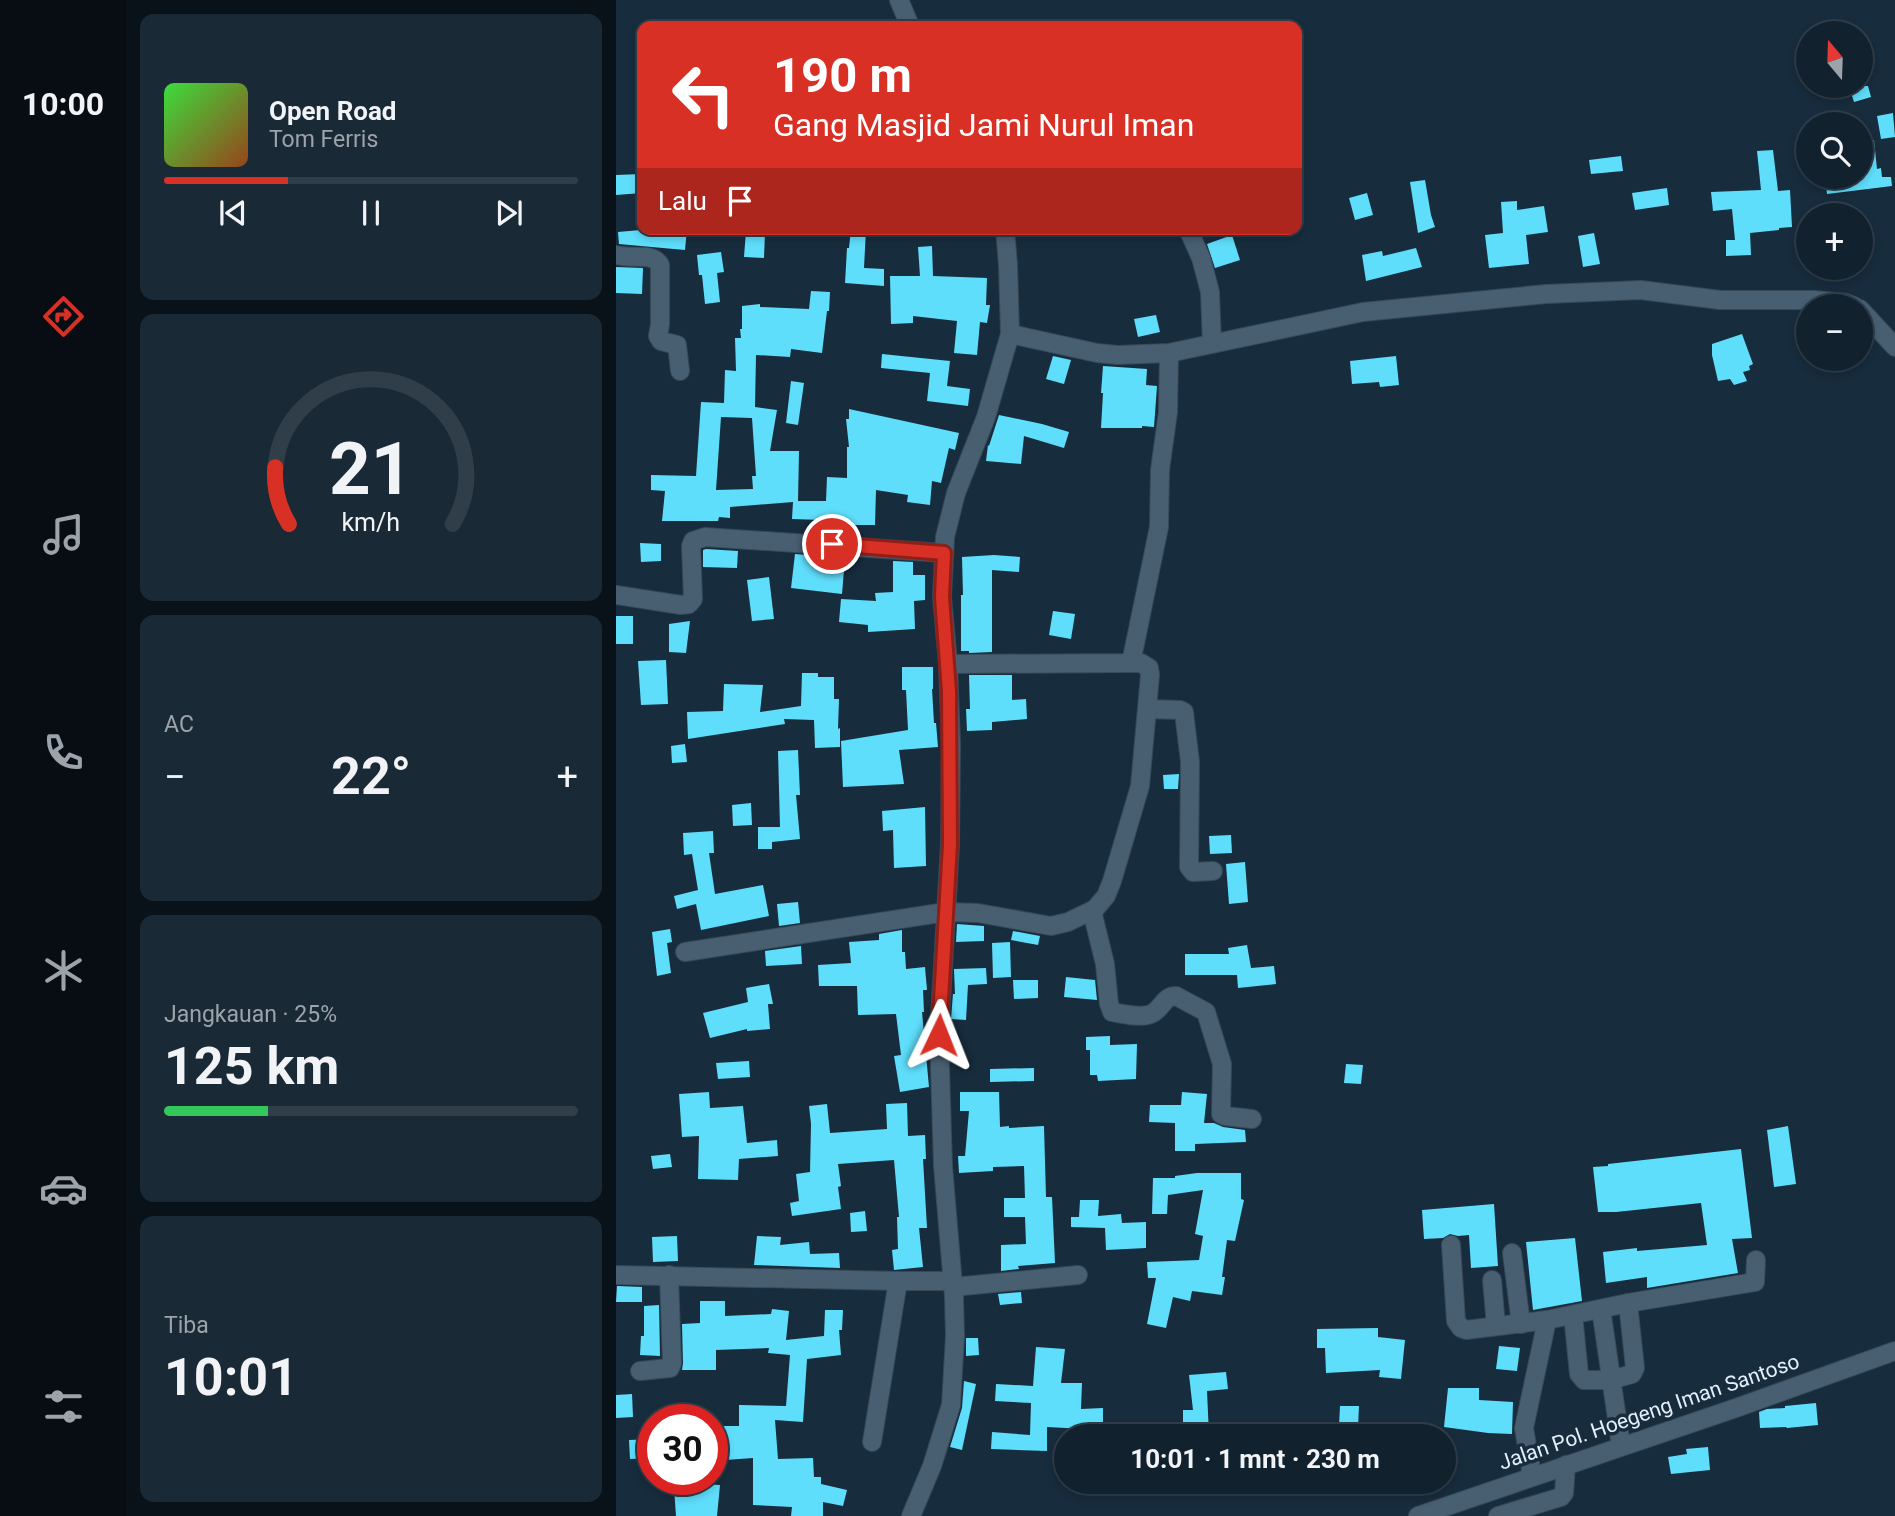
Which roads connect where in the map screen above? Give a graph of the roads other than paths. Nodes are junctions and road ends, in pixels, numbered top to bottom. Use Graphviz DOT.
graph roads {
  1 [pos="899,0"];
  2 [pos="908,21"];
  3 [pos="1006,235"];
  4 [pos="1191,235"];
  5 [pos="616,256"];
  6 [pos="1796,300"];
  7 [pos="1873,323"];
  8 [pos="1010,334"];
  9 [pos="1212,344"];
  10 [pos="1895,347"];
  11 [pos="1169,352"];
  12 [pos="680,371"];
  13 [pos="944,553"];
  14 [pos="616,595"];
  15 [pos="1131,663"];
  16 [pos="948,664"];
  17 [pos="1148,709"];
  18 [pos="1213,871"];
  19 [pos="1092,911"];
  20 [pos="946,912"];
  21 [pos="685,952"];
  22 [pos="1252,1119"];
  23 [pos="1451,1245"];
  24 [pos="1512,1252"];
  25 [pos="1756,1260"];
  26 [pos="616,1275"];
  27 [pos="669,1275"];
  28 [pos="1078,1275"];
  29 [pos="1492,1280"];
  30 [pos="898,1281"];
  31 [pos="953,1284"];
  32 [pos="1629,1303"];
  33 [pos="1601,1309"];
  34 [pos="1573,1315"];
  35 [pos="1547,1320"];
  36 [pos="1521,1324"];
  37 [pos="1496,1326"];
  38 [pos="1895,1351"];
  39 [pos="640,1371"];
  40 [pos="1611,1380"];
  41 [pos="872,1443"];
  42 [pos="1620,1446"];
  43 [pos="1566,1465"];
  44 [pos="1532,1476"];
  45 [pos="1495,1489"];
  46 [pos="911,1516"];
  47 [pos="1418,1516"];
  48 [pos="1497,1516"];
  1 -- 2 [label="street"];
  3 -- 8 [label="street"];
  4 -- 9 [label="street"];
  5 -- 12 [label="street"];
  6 -- 9 [label="street"];
  7 -- 10 [label="street"];
  8 -- 11 [label="street"];
  8 -- 13 [label="street"];
  9 -- 11 [label="street"];
  11 -- 15 [label="street"];
  13 -- 14 [label="street"];
  13 -- 16 [label="street"];
  15 -- 16 [label="street"];
  15 -- 17 [label="street"];
  16 -- 20 [label="street"];
  17 -- 18 [label="street"];
  17 -- 19 [label="street"];
  19 -- 20 [label="street"];
  19 -- 22 [label="street"];
  20 -- 21 [label="street"];
  20 -- 31 [label="street"];
  23 -- 37 [label="street"];
  24 -- 36 [label="street"];
  25 -- 32 [label="street"];
  26 -- 27 [label="street"];
  27 -- 30 [label="street"];
  27 -- 39 [label="street"];
  28 -- 31 [label="street"];
  29 -- 37 [label="street"];
  30 -- 31 [label="street"];
  30 -- 41 [label="street"];
  31 -- 46 [label="street"];
  32 -- 33 [label="street"];
  32 -- 40 [label="street"];
  33 -- 34 [label="street"];
  33 -- 40 [label="street"];
  34 -- 35 [label="street"];
  34 -- 40 [label="street"];
  35 -- 36 [label="street"];
  35 -- 44 [label="street"];
  36 -- 37 [label="street"];
  38 -- 42 [label="street, Jalan Pol. Hoegeng Iman Santoso"];
  40 -- 42 [label="street"];
  42 -- 43 [label="street, Jalan Pol. Hoegeng Iman Santoso"];
  43 -- 44 [label="street, Jalan Pol. Hoegeng Iman Santoso"];
  43 -- 48 [label="street"];
  44 -- 45 [label="street, Jalan Pol. Hoegeng Iman Santoso"];
  45 -- 47 [label="street, Jalan Pol. Hoegeng Iman Santoso"];
  45 -- 48 [label="street"];
}
